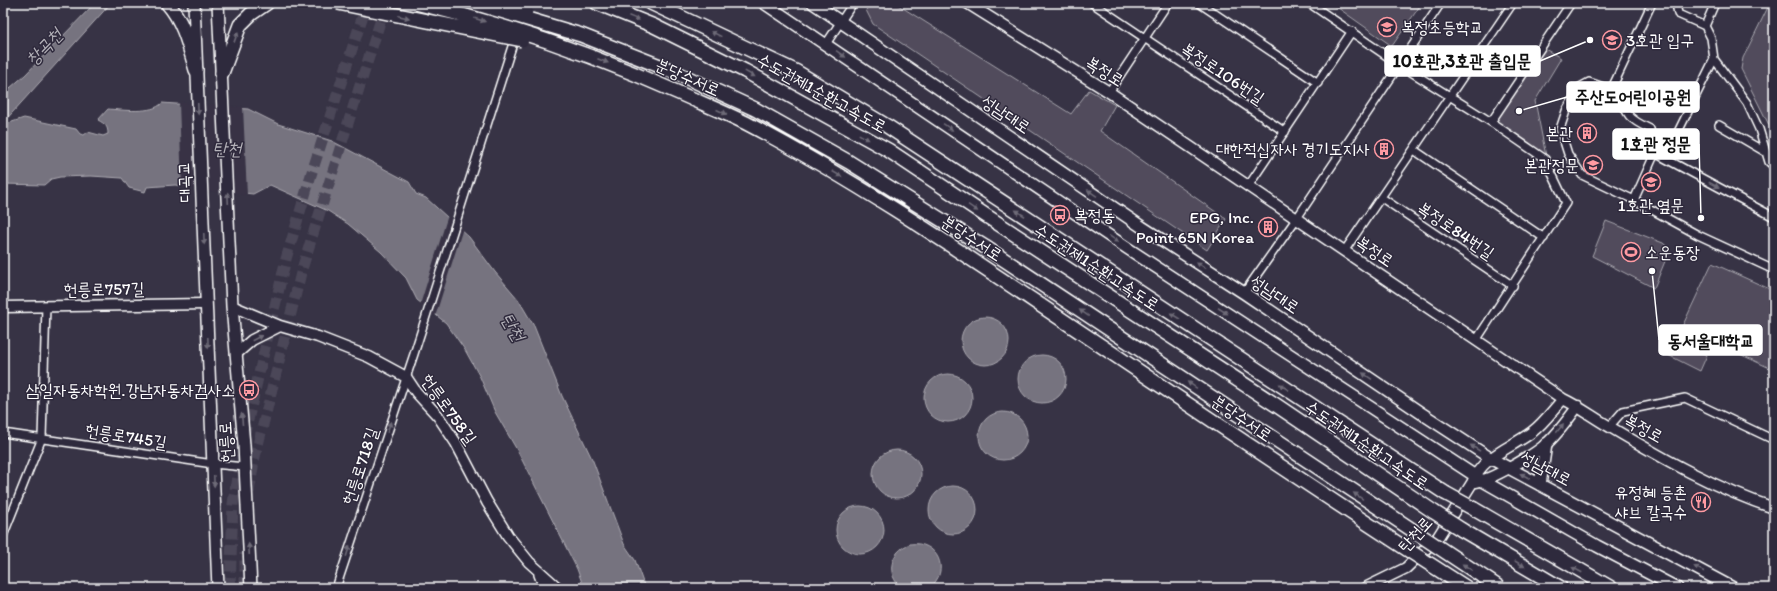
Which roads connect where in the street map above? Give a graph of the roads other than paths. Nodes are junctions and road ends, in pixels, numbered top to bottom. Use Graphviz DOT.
graph roads {
  1 [pos="167,3"];
  2 [pos="194,3"];
  3 [pos="218,3"];
  4 [pos="267,3"];
  5 [pos="338,3"];
  6 [pos="415,3"];
  7 [pos="474,3"];
  8 [pos="507,3"];
  9 [pos="528,3"];
  10 [pos="597,3"];
  11 [pos="651,3"];
  12 [pos="764,3"];
  13 [pos="813,3"];
  14 [pos="853,3"];
  15 [pos="967,3"];
  16 [pos="1092,3"];
  17 [pos="1168,3"];
  18 [pos="1198,3"];
  19 [pos="1309,3"];
  20 [pos="1442,3"];
  21 [pos="1513,3"];
  22 [pos="1571,3"];
  23 [pos="1652,3"];
  24 [pos="1676,3"];
  25 [pos="1715,3"];
  26 [pos="841,22"];
  27 [pos="1705,26"];
  28 [pos="1352,31"];
  29 [pos="581,35"];
  30 [pos="1145,39"];
  31 [pos="826,44"];
  32 [pos="575,50"];
  33 [pos="1714,59"];
  34 [pos="1400,65"];
  35 [pos="196,70"];
  36 [pos="222,73"];
  37 [pos="1318,83"];
  38 [pos="1611,90"];
  39 [pos="1109,92"];
  40 [pos="1450,97"];
  41 [pos="1491,122"];
  42 [pos="1718,125"];
  43 [pos="1285,132"];
  44 [pos="1414,150"];
  45 [pos="1655,153"];
  46 [pos="1767,153"];
  47 [pos="1774,166"];
  48 [pos="1249,185"];
  49 [pos="1382,198"];
  50 [pos="1634,200"];
  51 [pos="1774,217"];
  52 [pos="1297,218"];
  53 [pos="1544,238"];
  54 [pos="1345,250"];
  55 [pos="1774,270"];
  56 [pos="1513,286"];
  57 [pos="1244,293"];
  58 [pos="206,298"];
  59 [pos="46,306"];
  60 [pos="232,306"];
  61 [pos="3,307"];
  62 [pos="280,326"];
  63 [pos="1477,339"];
  64 [pos="236,354"];
  65 [pos="406,377"];
  66 [pos="1563,398"];
  67 [pos="1578,406"];
  68 [pos="1609,427"];
  69 [pos="3,433"];
  70 [pos="42,438"];
  71 [pos="1774,440"];
  72 [pos="1546,444"];
  73 [pos="1490,458"];
  74 [pos="213,464"];
  75 [pos="244,467"];
  76 [pos="1509,468"];
  77 [pos="1476,480"];
  78 [pos="1540,485"];
  79 [pos="1774,508"];
  80 [pos="3,536"];
  81 [pos="538,575"];
  82 [pos="1372,587"];
  83 [pos="218,588"];
  84 [pos="251,588"];
  85 [pos="336,588"];
  86 [pos="543,588"];
  87 [pos="558,588"];
  88 [pos="1467,588"];
  89 [pos="1500,588"];
  90 [pos="1561,588"];
  91 [pos="1611,588"];
  92 [pos="1677,588"];
  93 [pos="1734,588"];
  1 -- 35 [label="highway"];
  2 -- 35 [label="main road"];
  3 -- 36 [label="main road"];
  36 -- 4 [label="highway, one-way"];
  5 -- 32 [label="highway, one-way, bridge"];
  6 -- 32 [label="highway, 분당수서로, one-way, bridge"];
  7 -- 29 [label="highway, 분당수서로, bridge"];
  8 -- 29 [label="highway, bridge"];
  9 -- 65 [label="street, 헌릉로718길"];
  10 -- 90 [label="highway, 수도권제1순환고속도로, one-way, bridge"];
  91 -- 11 [label="highway, 수도권제1순환고속도로, one-way, bridge"];
  12 -- 31 [label="main road"];
  13 -- 26 [label="main road, 성남대로"];
  14 -- 26 [label="street"];
  15 -- 39 [label="street, 복정로"];
  16 -- 30 [label="street, 복정로106번길"];
  17 -- 30 [label="street"];
  18 -- 37 [label="street"];
  19 -- 28 [label="street"];
  20 -- 34 [label="street"];
  21 -- 40 [label="street"];
  22 -- 41 [label="street"];
  23 -- 38 [label="street"];
  24 -- 27 [label="street"];
  25 -- 27 [label="street"];
  26 -- 31 [label="street"];
  57 -- 26 [label="main road, 성남대로, one-way"];
  27 -- 33 [label="street"];
  28 -- 34 [label="street"];
  28 -- 37 [label="street"];
  89 -- 29 [label="highway, 분당수서로, one-way, bridge"];
  30 -- 39 [label="street"];
  30 -- 43 [label="street, 복정로106번길"];
  31 -- 77 [label="main road, one-way"];
  32 -- 88 [label="highway, 분당수서로, one-way, bridge"];
  33 -- 45 [label="street"];
  33 -- 46 [label="street"];
  34 -- 40 [label="street"];
  34 -- 52 [label="street"];
  35 -- 58 [label="main road, 대곡교, one-way"];
  60 -- 36 [label="main road, 헌릉로, one-way"];
  37 -- 43 [label="street"];
  38 -- 45 [label="street"];
  38 -- 50 [label="street"];
  39 -- 48 [label="street, 복정로"];
  40 -- 41 [label="street"];
  40 -- 44 [label="street"];
  41 -- 53 [label="street"];
  42 -- 46 [label="street"];
  43 -- 48 [label="street"];
  44 -- 49 [label="street"];
  44 -- 53 [label="street"];
  45 -- 50 [label="street"];
  45 -- 51 [label="street, one-way"];
  46 -- 47 [label="street"];
  48 -- 52 [label="street, 복정로"];
  49 -- 54 [label="street"];
  49 -- 56 [label="street, 복정로84번길"];
  50 -- 55 [label="street"];
  52 -- 54 [label="street, 복정로"];
  52 -- 57 [label="street"];
  53 -- 56 [label="street"];
  54 -- 63 [label="street, 복정로"];
  56 -- 63 [label="street"];
  73 -- 57 [label="main road, 성남대로, one-way"];
  58 -- 59 [label="street, 헌릉로757길"];
  58 -- 74 [label="main road, 헌릉로, one-way"];
  59 -- 61 [label="street, 헌릉로757길"];
  59 -- 70 [label="street"];
  60 -- 62 [label="street, 헌릉로758길"];
  60 -- 64 [label="main road, 헌릉로"];
  64 -- 62 [label="street, one-way"];
  62 -- 65 [label="street, 헌릉로758길"];
  63 -- 66 [label="street, 복정로"];
  75 -- 64 [label="main road, 헌릉로, one-way"];
  85 -- 65 [label="street, 헌릉로718길, one-way"];
  65 -- 87 [label="street, 헌릉로758길"];
  66 -- 67 [label="street, 복정로"];
  66 -- 73 [label="street, 탄천로"];
  67 -- 68 [label="street, 복정로"];
  72 -- 67 [label="street, one-way"];
  68 -- 71 [label="street"];
  68 -- 79 [label="street, 복정로"];
  69 -- 70 [label="street, 헌릉로745길"];
  70 -- 74 [label="street, 헌릉로745길"];
  70 -- 80 [label="street"];
  72 -- 76 [label="street"];
  72 -- 78 [label="main road"];
  73 -- 76 [label="main road, 성남대로"];
  73 -- 77 [label="street, 탄천로"];
  74 -- 75 [label="street, 헌릉로745길"];
  74 -- 83 [label="main road, 헌릉로, one-way"];
  84 -- 75 [label="main road, 헌릉로, one-way"];
  76 -- 77 [label="street"];
  78 -- 76 [label="main road, 성남대로, one-way"];
  77 -- 82 [label="street, 탄천로"];
  77 -- 92 [label="main road"];
  93 -- 78 [label="main road, 성남대로, one-way"];
  81 -- 86 [label="street"];
}
